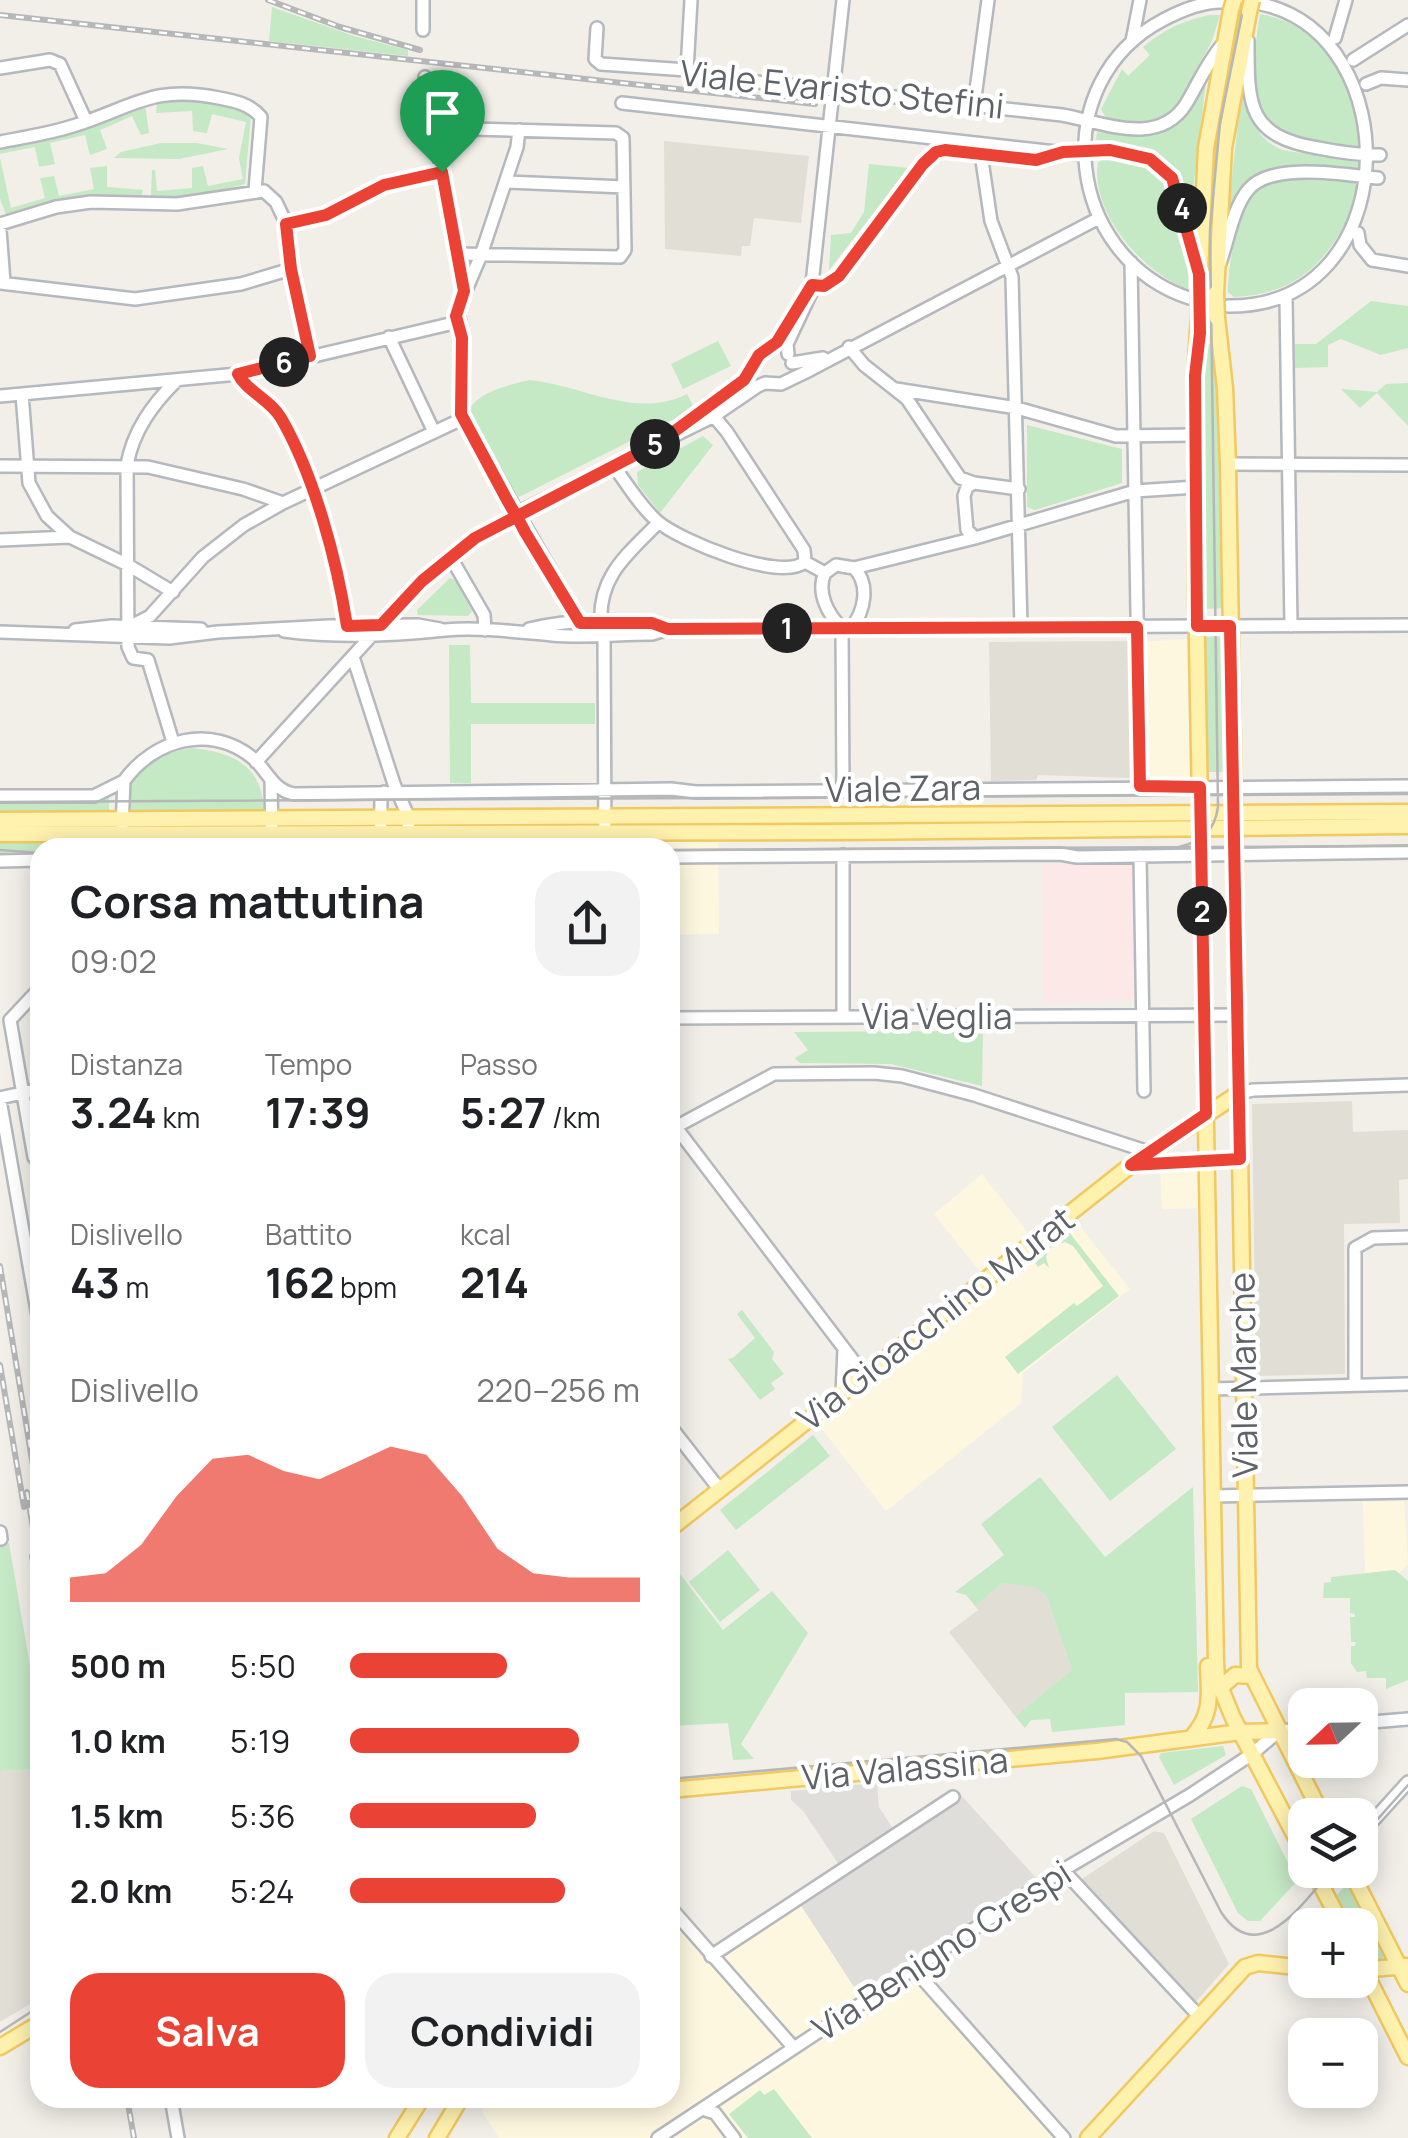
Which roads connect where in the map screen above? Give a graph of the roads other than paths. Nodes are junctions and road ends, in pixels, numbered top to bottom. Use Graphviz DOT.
graph roads {
  1 [pos="423,0"];
  2 [pos="691,0"];
  3 [pos="844,0"];
  4 [pos="988,0"];
  5 [pos="1140,0"];
  6 [pos="1346,0"];
  7 [pos="1229,4"];
  8 [pos="1253,9"];
  9 [pos="1408,25"];
  10 [pos="597,28"];
  11 [pos="423,30"];
  12 [pos="1334,38"];
  13 [pos="1132,41"];
  14 [pos="1223,44"];
  15 [pos="1353,60"];
  16 [pos="0,68"];
  17 [pos="686,70"];
  18 [pos="425,77"];
  19 [pos="1408,80"];
  20 [pos="833,90"];
  21 [pos="622,103"];
  22 [pos="974,105"];
  23 [pos="1088,120"];
  24 [pos="86,121"];
  25 [pos="829,126"];
  26 [pos="434,128"];
  27 [pos="519,130"];
  28 [pos="0,142"];
  29 [pos="1063,152"];
  30 [pos="980,154"];
  31 [pos="1084,154"];
  32 [pos="442,172"];
  33 [pos="1378,178"];
  34 [pos="506,182"];
  35 [pos="624,187"];
  36 [pos="255,190"];
  37 [pos="1099,218"];
  38 [pos="286,224"];
  39 [pos="0,227"];
  40 [pos="1358,233"];
  41 [pos="457,254"];
  42 [pos="481,255"];
  43 [pos="1131,262"];
  44 [pos="1007,265"];
  45 [pos="1408,266"];
  46 [pos="291,269"];
  47 [pos="1217,272"];
  48 [pos="1199,274"];
  49 [pos="2,283"];
  50 [pos="812,285"];
  51 [pos="464,291"];
  52 [pos="1194,294"];
  53 [pos="1286,298"];
  54 [pos="1222,312"];
  55 [pos="458,322"];
  56 [pos="389,337"];
  57 [pos="768,348"];
  58 [pos="843,351"];
  59 [pos="310,356"];
  60 [pos="790,359"];
  61 [pos="755,364"];
  62 [pos="238,374"];
  63 [pos="788,378"];
  64 [pos="177,380"];
  65 [pos="764,383"];
  66 [pos="896,389"];
  67 [pos="22,394"];
  68 [pos="0,396"];
  69 [pos="1017,408"];
  70 [pos="709,413"];
  71 [pos="462,419"];
  72 [pos="434,432"];
  73 [pos="1195,435"];
  74 [pos="1134,438"];
  75 [pos="1228,464"];
  76 [pos="1289,464"];
  77 [pos="127,465"];
  78 [pos="614,465"];
  79 [pos="1408,465"];
  80 [pos="0,466"];
  81 [pos="28,466"];
  82 [pos="974,483"];
  83 [pos="1196,487"];
  84 [pos="314,489"];
  85 [pos="1019,489"];
  86 [pos="1135,491"];
  87 [pos="283,503"];
  88 [pos="516,514"];
  89 [pos="658,522"];
  90 [pos="1020,524"];
  91 [pos="70,537"];
  92 [pos="974,538"];
  93 [pos="0,540"];
  94 [pos="450,556"];
  95 [pos="805,562"];
  96 [pos="128,565"];
  97 [pos="854,568"];
  98 [pos="825,573"];
  99 [pos="173,592"];
  100 [pos="600,595"];
  101 [pos="863,598"];
  102 [pos="823,599"];
  103 [pos="404,601"];
  104 [pos="580,623"];
  105 [pos="381,625"];
  106 [pos="418,625"];
  107 [pos="1408,625"];
  108 [pos="347,626"];
  109 [pos="1197,626"];
  110 [pos="1230,626"];
  111 [pos="1292,626"];
  112 [pos="1021,627"];
  113 [pos="1137,627"];
  114 [pos="808,628"];
  115 [pos="846,628"];
  116 [pos="883,628"];
  117 [pos="602,629"];
  118 [pos="444,630"];
  119 [pos="485,630"];
  120 [pos="525,630"];
  121 [pos="284,631"];
  122 [pos="0,632"];
  123 [pos="129,632"];
  124 [pos="157,632"];
  125 [pos="371,636"];
  126 [pos="353,657"];
  127 [pos="148,660"];
  128 [pos="173,742"];
  129 [pos="256,762"];
  130 [pos="271,780"];
  131 [pos="124,781"];
  132 [pos="1140,786"];
  133 [pos="1233,786"];
  134 [pos="1408,786"];
  135 [pos="1200,787"];
  136 [pos="605,790"];
  137 [pos="844,790"];
  138 [pos="384,792"];
  139 [pos="399,793"];
  140 [pos="0,796"];
  141 [pos="1408,812"];
  142 [pos="272,818"];
  143 [pos="380,818"];
  144 [pos="409,818"];
  145 [pos="0,820"];
  146 [pos="1200,820"];
  147 [pos="1234,820"];
  148 [pos="1408,826"];
  149 [pos="605,832"];
  150 [pos="0,834"];
  151 [pos="121,834"];
  152 [pos="207,838"];
  153 [pos="272,838"];
  154 [pos="380,838"];
  155 [pos="408,838"];
  156 [pos="474,838"];
  157 [pos="1408,852"];
  158 [pos="843,856"];
  159 [pos="1140,856"];
  160 [pos="1201,856"];
  161 [pos="1234,856"];
  162 [pos="680,857"];
  163 [pos="30,860"];
  164 [pos="0,861"];
  165 [pos="30,997"];
  166 [pos="1204,1015"];
  167 [pos="1237,1015"];
  168 [pos="1143,1016"];
  169 [pos="843,1017"];
  170 [pos="680,1018"];
  171 [pos="5,1021"];
  172 [pos="1408,1085"];
  173 [pos="30,1091"];
  174 [pos="1144,1091"];
  175 [pos="22,1093"];
  176 [pos="1239,1093"];
  177 [pos="0,1099"];
  178 [pos="1206,1114"];
  179 [pos="680,1124"];
  180 [pos="30,1137"];
  181 [pos="680,1138"];
  182 [pos="7,1139"];
  183 [pos="1148,1152"];
  184 [pos="30,1159"];
  185 [pos="1240,1159"];
  186 [pos="1208,1160"];
  187 [pos="11,1162"];
  188 [pos="1131,1165"];
  189 [pos="1408,1237"];
  190 [pos="30,1271"];
  191 [pos="844,1349"];
  192 [pos="864,1376"];
  193 [pos="1408,1384"];
  194 [pos="1355,1385"];
  195 [pos="1211,1389"];
  196 [pos="1244,1389"];
  197 [pos="842,1394"];
  198 [pos="680,1439"];
  199 [pos="720,1490"];
  200 [pos="1408,1492"];
  201 [pos="1246,1495"];
  202 [pos="1213,1496"];
  203 [pos="680,1521"];
  204 [pos="1215,1634"];
  205 [pos="1248,1656"];
  206 [pos="1216,1663"];
  207 [pos="1252,1676"];
  208 [pos="1220,1688"];
  209 [pos="1408,1718"];
  210 [pos="1378,1721"];
  211 [pos="1288,1731"];
  212 [pos="1240,1732"];
  213 [pos="1279,1732"];
  214 [pos="1191,1739"];
  215 [pos="1252,1754"];
  216 [pos="1408,1782"];
  217 [pos="680,1789"];
  218 [pos="953,1797"];
  219 [pos="1313,1798"];
  220 [pos="1378,1815"];
  221 [pos="1288,1823"];
  222 [pos="1063,1870"];
  223 [pos="1360,1888"];
  224 [pos="1323,1889"];
  225 [pos="1333,1908"];
  226 [pos="680,1920"];
  227 [pos="711,1956"];
  228 [pos="1282,1966"];
  229 [pos="1403,1966"];
  230 [pos="1288,1967"];
  231 [pos="1378,1967"];
  232 [pos="913,1968"];
  233 [pos="1229,1984"];
  234 [pos="1408,1984"];
  235 [pos="1377,1998"];
  236 [pos="1198,2015"];
  237 [pos="30,2028"];
  238 [pos="0,2047"];
  239 [pos="794,2048"];
  240 [pos="1408,2057"];
  241 [pos="717,2099"];
  242 [pos="174,2108"];
  243 [pos="416,2108"];
  244 [pos="455,2108"];
  245 [pos="702,2109"];
  246 [pos="716,2113"];
  247 [pos="178,2138"];
  248 [pos="398,2138"];
  249 [pos="437,2138"];
  250 [pos="658,2138"];
  251 [pos="734,2138"];
  252 [pos="1064,2138"];
  253 [pos="1088,2138"];
  1 -- 11 [label="street"];
  2 -- 17 [label="street"];
  3 -- 20 [label="street"];
  4 -- 22 [label="street"];
  5 -- 13 [label="street"];
  6 -- 12 [label="street"];
  7 -- 13 [label="street"];
  7 -- 14 [label="main road, Viale Marche"];
  8 -- 12 [label="street"];
  8 -- 33 [label="street"];
  8 -- 47 [label="main road, Viale Marche"];
  9 -- 15 [label="street"];
  10 -- 17 [label="street, Viale Evaristo Stefini"];
  12 -- 15 [label="street"];
  13 -- 23 [label="street"];
  14 -- 23 [label="street, Viale Evaristo Stefini"];
  14 -- 48 [label="main road, Viale Marche"];
  15 -- 19 [label="street"];
  16 -- 24 [label="street"];
  17 -- 20 [label="street, Viale Evaristo Stefini"];
  18 -- 26 [label="street"];
  20 -- 22 [label="street, Viale Evaristo Stefini"];
  20 -- 25 [label="street"];
  21 -- 25 [label="street, Viale Evaristo Stefini"];
  22 -- 23 [label="street, Viale Evaristo Stefini"];
  23 -- 31 [label="street"];
  24 -- 28 [label="street"];
  24 -- 36 [label="street"];
  25 -- 29 [label="street, Viale Evaristo Stefini"];
  25 -- 50 [label="street"];
  26 -- 27 [label="street"];
  26 -- 32 [label="street"];
  27 -- 34 [label="street"];
  27 -- 35 [label="street"];
  29 -- 30 [label="street"];
  29 -- 31 [label="street, Viale Evaristo Stefini"];
  30 -- 44 [label="street"];
  30 -- 50 [label="street"];
  31 -- 37 [label="street"];
  31 -- 48 [label="street, Viale Evaristo Stefini"];
  32 -- 38 [label="street"];
  32 -- 41 [label="street"];
  33 -- 40 [label="street"];
  33 -- 47 [label="street"];
  34 -- 35 [label="street"];
  34 -- 42 [label="street"];
  35 -- 42 [label="street"];
  36 -- 38 [label="street"];
  36 -- 39 [label="street"];
  37 -- 43 [label="street"];
  37 -- 44 [label="street"];
  38 -- 46 [label="street"];
  39 -- 49 [label="street"];
  40 -- 45 [label="street"];
  40 -- 53 [label="street"];
  41 -- 42 [label="street"];
  41 -- 51 [label="street"];
  42 -- 51 [label="street"];
  43 -- 52 [label="street"];
  43 -- 74 [label="street"];
  44 -- 58 [label="street"];
  44 -- 69 [label="street"];
  46 -- 49 [label="street"];
  46 -- 59 [label="street"];
  47 -- 54 [label="main road, Viale Marche, bridge"];
  48 -- 52 [label="main road, Viale Marche"];
  50 -- 57 [label="street"];
  50 -- 60 [label="street"];
  51 -- 55 [label="street"];
  52 -- 73 [label="main road, Viale Marche, bridge"];
  53 -- 54 [label="street"];
  53 -- 76 [label="street"];
  54 -- 75 [label="main road, Viale Marche"];
  55 -- 56 [label="street"];
  55 -- 71 [label="street"];
  56 -- 59 [label="street"];
  56 -- 72 [label="street"];
  57 -- 60 [label="street"];
  57 -- 61 [label="street"];
  58 -- 60 [label="street"];
  58 -- 63 [label="street"];
  58 -- 66 [label="street"];
  59 -- 62 [label="street"];
  60 -- 63 [label="street"];
  61 -- 65 [label="street"];
  61 -- 70 [label="street"];
  62 -- 64 [label="street"];
  62 -- 84 [label="street"];
  63 -- 65 [label="street"];
  64 -- 67 [label="street"];
  64 -- 77 [label="street"];
  65 -- 70 [label="street"];
  66 -- 69 [label="street"];
  66 -- 82 [label="street"];
  67 -- 68 [label="street"];
  67 -- 81 [label="street"];
  69 -- 74 [label="street"];
  69 -- 85 [label="street"];
  70 -- 78 [label="street"];
  70 -- 95 [label="street"];
  71 -- 72 [label="street"];
  71 -- 88 [label="street"];
  72 -- 84 [label="street"];
  73 -- 74 [label="street"];
  73 -- 83 [label="main road, Viale Marche"];
  74 -- 86 [label="street"];
  75 -- 76 [label="street"];
  75 -- 110 [label="main road, Viale Marche"];
  76 -- 79 [label="street"];
  76 -- 111 [label="street"];
  77 -- 81 [label="street"];
  77 -- 87 [label="street"];
  77 -- 96 [label="street"];
  78 -- 88 [label="street"];
  78 -- 89 [label="street"];
  80 -- 81 [label="street"];
  81 -- 91 [label="street"];
  82 -- 85 [label="street"];
  82 -- 92 [label="street"];
  83 -- 86 [label="street"];
  83 -- 109 [label="main road, Viale Marche"];
  84 -- 87 [label="street"];
  84 -- 108 [label="street"];
  85 -- 90 [label="street"];
  86 -- 90 [label="street"];
  86 -- 113 [label="street"];
  87 -- 99 [label="street"];
  88 -- 94 [label="street"];
  88 -- 104 [label="street"];
  89 -- 95 [label="street"];
  89 -- 100 [label="street"];
  90 -- 92 [label="street"];
  90 -- 112 [label="street"];
  91 -- 93 [label="street"];
  91 -- 96 [label="street"];
  92 -- 97 [label="street"];
  94 -- 103 [label="street"];
  94 -- 119 [label="street"];
  95 -- 98 [label="street"];
  96 -- 99 [label="street"];
  96 -- 123 [label="street"];
  97 -- 98 [label="street"];
  97 -- 101 [label="street"];
  98 -- 102 [label="street"];
  99 -- 123 [label="street"];
  99 -- 124 [label="street"];
  100 -- 104 [label="street"];
  100 -- 117 [label="street"];
  101 -- 115 [label="street"];
  101 -- 116 [label="street"];
  102 -- 114 [label="street"];
  102 -- 115 [label="street"];
  103 -- 105 [label="street"];
  103 -- 106 [label="street"];
  104 -- 117 [label="street"];
  104 -- 120 [label="street"];
  105 -- 106 [label="street"];
  105 -- 108 [label="street"];
  105 -- 125 [label="street"];
  106 -- 118 [label="street"];
  107 -- 111 [label="street"];
  108 -- 121 [label="street"];
  109 -- 110 [label="main road"];
  109 -- 113 [label="street"];
  109 -- 135 [label="main road, Viale Marche"];
  110 -- 111 [label="street"];
  110 -- 133 [label="main road, Viale Marche"];
  112 -- 113 [label="street"];
  112 -- 116 [label="street"];
  113 -- 132 [label="street"];
  114 -- 115 [label="street"];
  114 -- 117 [label="street"];
  115 -- 116 [label="street"];
  115 -- 137 [label="street"];
  117 -- 120 [label="street"];
  117 -- 136 [label="street"];
  118 -- 119 [label="street"];
  118 -- 125 [label="street"];
  119 -- 120 [label="street"];
  121 -- 124 [label="street"];
  121 -- 125 [label="street"];
  122 -- 123 [label="street"];
  123 -- 124 [label="street"];
  123 -- 127 [label="street"];
  124 -- 127 [label="street"];
  125 -- 126 [label="street"];
  126 -- 129 [label="street"];
  126 -- 139 [label="street"];
  127 -- 128 [label="street"];
  128 -- 129 [label="street"];
  128 -- 131 [label="street"];
  129 -- 130 [label="street"];
  130 -- 138 [label="street, Viale Zara"];
  130 -- 142 [label="street"];
  131 -- 140 [label="street"];
  131 -- 151 [label="street"];
  132 -- 135 [label="street, Viale Zara"];
  132 -- 137 [label="street, Viale Zara"];
  133 -- 134 [label="street, Viale Zara"];
  133 -- 135 [label="street, Viale Zara"];
  133 -- 147 [label="main road, Viale Marche"];
  135 -- 146 [label="main road, Viale Marche"];
  136 -- 137 [label="street, Viale Zara"];
  136 -- 139 [label="street, Viale Zara"];
  136 -- 149 [label="street"];
  138 -- 139 [label="street, Viale Zara"];
  138 -- 143 [label="street"];
  139 -- 144 [label="street"];
  141 -- 147 [label="main road, Viale Zara"];
  142 -- 143 [label="main road, Viale Zara"];
  142 -- 151 [label="main road, Viale Zara"];
  142 -- 153 [label="street"];
  143 -- 144 [label="main road, Viale Zara"];
  143 -- 154 [label="street"];
  144 -- 149 [label="main road, Viale Zara"];
  144 -- 155 [label="street"];
  145 -- 151 [label="main road"];
  146 -- 147 [label="main road, Viale Zara"];
  146 -- 149 [label="main road, Viale Zara"];
  146 -- 160 [label="main road, Viale Marche"];
  147 -- 148 [label="main road, Viale Zara"];
  147 -- 161 [label="main road, Viale Marche"];
  149 -- 156 [label="main road, Viale Zara"];
  150 -- 151 [label="main road"];
  151 -- 152 [label="main road, Viale Zara"];
  157 -- 161 [label="street, Viale Zara"];
  158 -- 159 [label="street, Viale Zara"];
  158 -- 162 [label="street, Viale Zara"];
  158 -- 169 [label="street"];
  159 -- 160 [label="street, Viale Zara"];
  159 -- 168 [label="street"];
  160 -- 161 [label="street, Viale Zara"];
  160 -- 166 [label="main road, Viale Marche"];
  161 -- 167 [label="main road, Viale Marche"];
  163 -- 164 [label="street"];
  165 -- 171 [label="street"];
  166 -- 167 [label="street"];
  166 -- 168 [label="street, Via Veglia"];
  166 -- 178 [label="main road, Viale Marche"];
  167 -- 176 [label="main road, Viale Marche"];
  168 -- 169 [label="street, Via Veglia"];
  168 -- 174 [label="street"];
  169 -- 170 [label="street, Via Veglia"];
  171 -- 175 [label="street"];
  172 -- 176 [label="street"];
  173 -- 175 [label="street"];
  175 -- 177 [label="street"];
  175 -- 180 [label="street"];
  176 -- 178 [label="main road"];
  176 -- 185 [label="main road, Viale Marche"];
  177 -- 182 [label="street"];
  178 -- 183 [label="main road, Via Gioacchino Murat"];
  178 -- 186 [label="main road, Viale Marche"];
  179 -- 183 [label="street"];
  180 -- 182 [label="street"];
  181 -- 191 [label="street"];
  182 -- 187 [label="street"];
  183 -- 188 [label="main road, Via Gioacchino Murat"];
  184 -- 187 [label="street"];
  185 -- 186 [label="main road"];
  185 -- 196 [label="main road, Viale Marche"];
  186 -- 188 [label="main road"];
  186 -- 195 [label="main road, Viale Marche"];
  187 -- 190 [label="street"];
  188 -- 192 [label="main road, Via Gioacchino Murat"];
  189 -- 194 [label="street"];
  191 -- 192 [label="street"];
  191 -- 197 [label="street"];
  192 -- 197 [label="main road, Via Gioacchino Murat"];
  193 -- 194 [label="street"];
  194 -- 196 [label="street"];
  195 -- 196 [label="street"];
  195 -- 202 [label="main road, Viale Marche"];
  196 -- 201 [label="main road, Viale Marche"];
  197 -- 199 [label="main road, Via Gioacchino Murat"];
  198 -- 199 [label="street"];
  199 -- 203 [label="main road, Via Gioacchino Murat"];
  200 -- 201 [label="street"];
  201 -- 202 [label="street"];
  201 -- 205 [label="main road, Viale Marche"];
  202 -- 204 [label="main road, Viale Marche"];
  204 -- 206 [label="main road, Viale Marche"];
  204 -- 214 [label="main road"];
  205 -- 206 [label="main road"];
  205 -- 207 [label="main road, Viale Marche"];
  206 -- 208 [label="main road, Viale Marche"];
  207 -- 208 [label="main road"];
  207 -- 213 [label="main road, Viale Marche"];
  208 -- 212 [label="main road, Viale Marche"];
  209 -- 210 [label="street"];
  211 -- 213 [label="street"];
  212 -- 213 [label="main road, Via Valassina"];
  212 -- 214 [label="main road, Via Valassina"];
  212 -- 215 [label="main road, Viale Marche"];
  213 -- 215 [label="street, Via Benigno Crespi"];
  213 -- 219 [label="main road, Viale Marche"];
  214 -- 217 [label="main road, Via Valassina"];
  215 -- 221 [label="main road, Viale Marche"];
  215 -- 222 [label="street, Via Benigno Crespi"];
  216 -- 220 [label="street"];
  218 -- 227 [label="street"];
  222 -- 232 [label="street, Via Benigno Crespi"];
  222 -- 236 [label="street"];
  223 -- 229 [label="main road"];
  224 -- 225 [label="main road"];
  226 -- 227 [label="street"];
  227 -- 239 [label="street"];
  228 -- 230 [label="main road"];
  228 -- 233 [label="main road"];
  228 -- 233 [label="main road"];
  229 -- 231 [label="main road"];
  229 -- 234 [label="main road"];
  232 -- 239 [label="street, Via Benigno Crespi"];
  232 -- 252 [label="street"];
  233 -- 236 [label="main road"];
  235 -- 240 [label="main road"];
  236 -- 253 [label="main road"];
  237 -- 238 [label="main road"];
  239 -- 241 [label="street, Via Benigno Crespi"];
  241 -- 245 [label="street, Via Benigno Crespi"];
  241 -- 246 [label="street"];
  242 -- 247 [label="street"];
  243 -- 248 [label="main road"];
  244 -- 249 [label="main road"];
  245 -- 246 [label="street"];
  245 -- 250 [label="street, Via Benigno Crespi"];
  246 -- 251 [label="street"];
}
